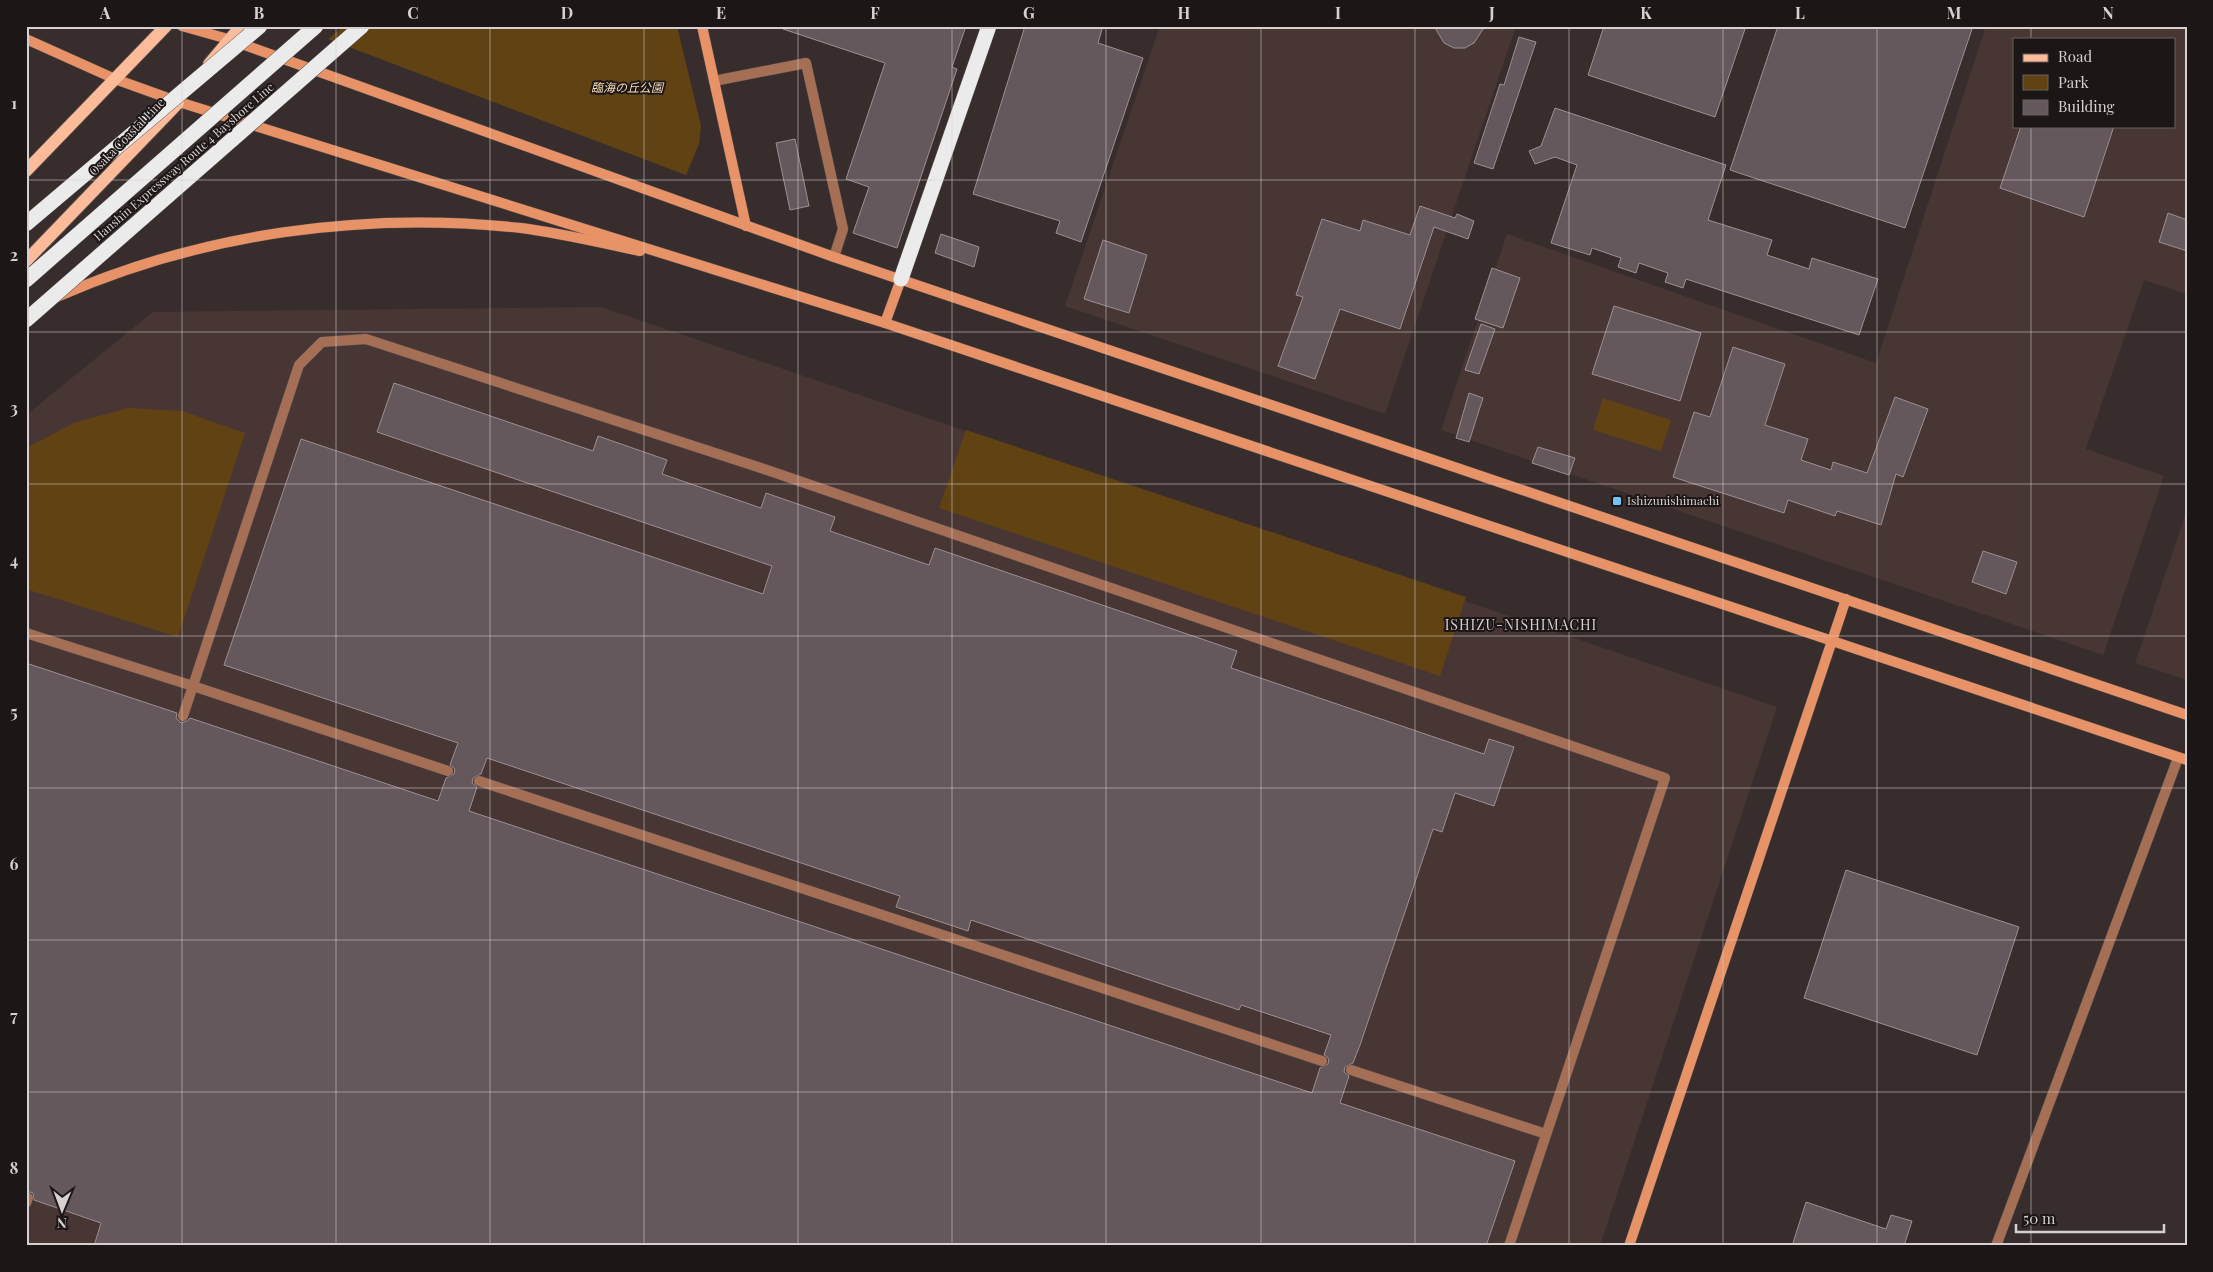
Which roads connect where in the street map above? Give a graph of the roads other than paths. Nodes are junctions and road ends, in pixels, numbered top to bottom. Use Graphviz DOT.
graph roads {
  1 [pos="166,26"];
  2 [pos="182,26"];
  3 [pos="242,26"];
  4 [pos="260,26"];
  5 [pos="316,26"];
  6 [pos="362,26"];
  7 [pos="702,26"];
  8 [pos="989,26"];
  9 [pos="26,39"];
  10 [pos="228,40"];
  11 [pos="115,79"];
  12 [pos="714,81"];
  13 [pos="179,102"];
  14 [pos="26,170"];
  15 [pos="26,224"];
  16 [pos="746,226"];
  17 [pos="834,257"];
  18 [pos="26,262"];
  19 [pos="702,264"];
  20 [pos="901,279"];
  21 [pos="26,280"];
  22 [pos="26,311"];
  23 [pos="26,320"];
  24 [pos="885,323"];
  25 [pos="1846,599"];
  26 [pos="26,633"];
  27 [pos="1832,640"];
  28 [pos="193,686"];
  29 [pos="2187,715"];
  30 [pos="183,716"];
  31 [pos="2183,759"];
  32 [pos="448,771"];
  33 [pos="479,781"];
  34 [pos="1322,1061"];
  35 [pos="1351,1070"];
  36 [pos="1546,1134"];
  37 [pos="1509,1246"];
  38 [pos="1629,1246"];
  39 [pos="1996,1246"];
  1 -- 11 [label="main road"];
  2 -- 10 [label="street"];
  3 -- 10 [label="main road, Osaka Coastal Line"];
  4 -- 15 [label="highway, bridge"];
  5 -- 21 [label="highway, Hanshin Expressway Route 4 Bayshore Line, bridge"];
  6 -- 23 [label="highway, Hanshin Expressway Route 4 Bayshore Line, bridge"];
  7 -- 12 [label="street"];
  8 -- 20 [label="highway"];
  9 -- 11 [label="street"];
  10 -- 13 [label="main road, Osaka Coastal Line"];
  10 -- 16 [label="street"];
  11 -- 13 [label="street"];
  11 -- 14 [label="main road"];
  12 -- 16 [label="street"];
  12 -- 17 [label="lane"];
  13 -- 18 [label="main road, Osaka Coastal Line"];
  13 -- 19 [label="street"];
  16 -- 17 [label="street"];
  17 -- 20 [label="street"];
  19 -- 22 [label="street"];
  19 -- 24 [label="street"];
  20 -- 24 [label="street"];
  20 -- 25 [label="street"];
  24 -- 27 [label="street"];
  25 -- 27 [label="street"];
  25 -- 29 [label="street"];
  26 -- 28 [label="lane"];
  27 -- 31 [label="street"];
  27 -- 38 [label="street"];
  28 -- 30 [label="lane"];
  28 -- 32 [label="lane"];
  28 -- 36 [label="lane"];
  31 -- 39 [label="lane"];
  33 -- 34 [label="lane"];
  35 -- 36 [label="lane"];
  36 -- 37 [label="lane"];
}
